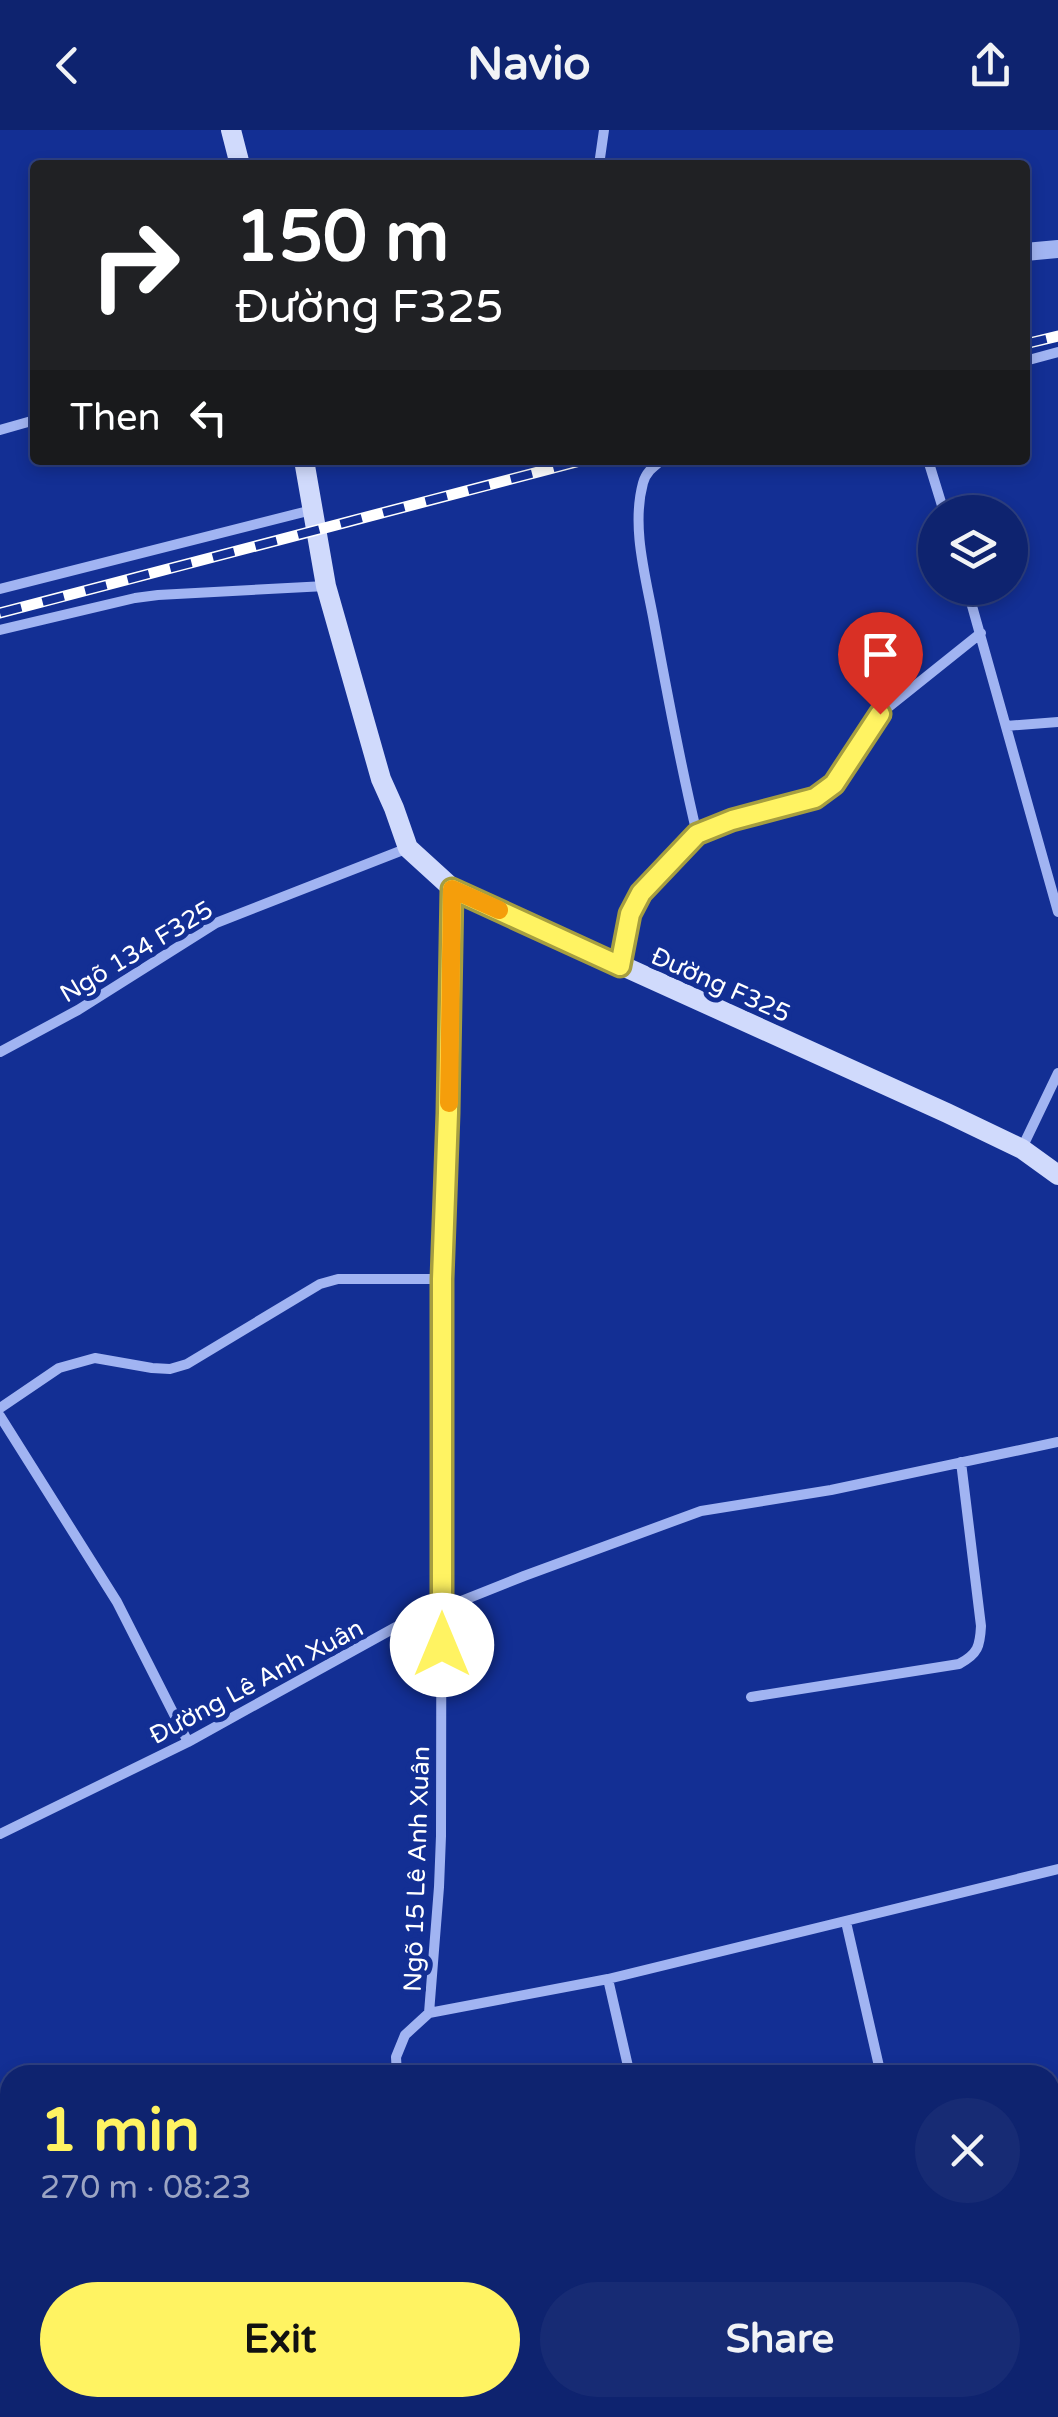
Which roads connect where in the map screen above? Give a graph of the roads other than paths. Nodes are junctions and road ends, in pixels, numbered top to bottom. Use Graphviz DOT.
graph roads {
  1 [pos="232,130"];
  2 [pos="604,130"];
  3 [pos="239,160"];
  4 [pos="599,160"];
  5 [pos="1058,249"];
  6 [pos="1030,252"];
  7 [pos="1058,352"];
  8 [pos="1030,360"];
  9 [pos="30,421"];
  10 [pos="0,430"];
  11 [pos="305,465"];
  12 [pos="655,465"];
  13 [pos="930,465"];
  14 [pos="939,495"];
  15 [pos="313,510"];
  16 [pos="326,586"];
  17 [pos="0,588"];
  18 [pos="972,605"];
  19 [pos="0,630"];
  20 [pos="980,633"];
  21 [pos="1058,722"];
  22 [pos="1006,726"];
  23 [pos="697,834"];
  24 [pos="408,848"];
  25 [pos="452,889"];
  26 [pos="1057,906"];
  27 [pos="620,966"];
  28 [pos="0,1052"];
  29 [pos="1058,1072"];
  30 [pos="1022,1149"];
  31 [pos="1058,1175"];
  32 [pos="442,1279"];
  33 [pos="0,1412"];
  34 [pos="1058,1442"];
  35 [pos="961,1462"];
  36 [pos="442,1607"];
  37 [pos="751,1697"];
  38 [pos="188,1742"];
  39 [pos="0,1834"];
  40 [pos="1058,1869"];
  41 [pos="846,1922"];
  42 [pos="608,1979"];
  43 [pos="429,2013"];
  44 [pos="396,2065"];
  45 [pos="628,2065"];
  46 [pos="879,2065"];
  1 -- 3 [label="main road"];
  2 -- 4 [label="street"];
  5 -- 6 [label="street"];
  7 -- 8 [label="street"];
  9 -- 10 [label="street"];
  11 -- 15 [label="main road, Đường F325"];
  12 -- 23 [label="street"];
  13 -- 14 [label="street"];
  15 -- 16 [label="main road, Đường F325"];
  15 -- 17 [label="street"];
  16 -- 19 [label="street"];
  16 -- 24 [label="main road, Đường F325"];
  18 -- 20 [label="street"];
  20 -- 22 [label="street"];
  20 -- 23 [label="street"];
  21 -- 22 [label="street"];
  22 -- 26 [label="street"];
  23 -- 27 [label="street"];
  24 -- 25 [label="main road, Đường F325"];
  24 -- 28 [label="street, Ngõ 134 F325"];
  25 -- 27 [label="main road, Đường F325"];
  25 -- 32 [label="street, Ngõ 15 Lê Anh Xuân"];
  27 -- 30 [label="main road, Đường F325"];
  29 -- 30 [label="street"];
  30 -- 31 [label="main road, Đường F325"];
  32 -- 33 [label="street"];
  32 -- 36 [label="street, Ngõ 15 Lê Anh Xuân"];
  33 -- 38 [label="street"];
  34 -- 35 [label="street, Đường Lê Anh Xuân"];
  35 -- 36 [label="street, Đường Lê Anh Xuân"];
  35 -- 37 [label="street"];
  36 -- 38 [label="street, Đường Lê Anh Xuân"];
  36 -- 43 [label="street, Ngõ 15 Lê Anh Xuân"];
  38 -- 39 [label="street, Đường Lê Anh Xuân"];
  40 -- 41 [label="street"];
  41 -- 42 [label="street"];
  41 -- 46 [label="street"];
  42 -- 43 [label="street"];
  42 -- 45 [label="street"];
  43 -- 44 [label="street"];
}
